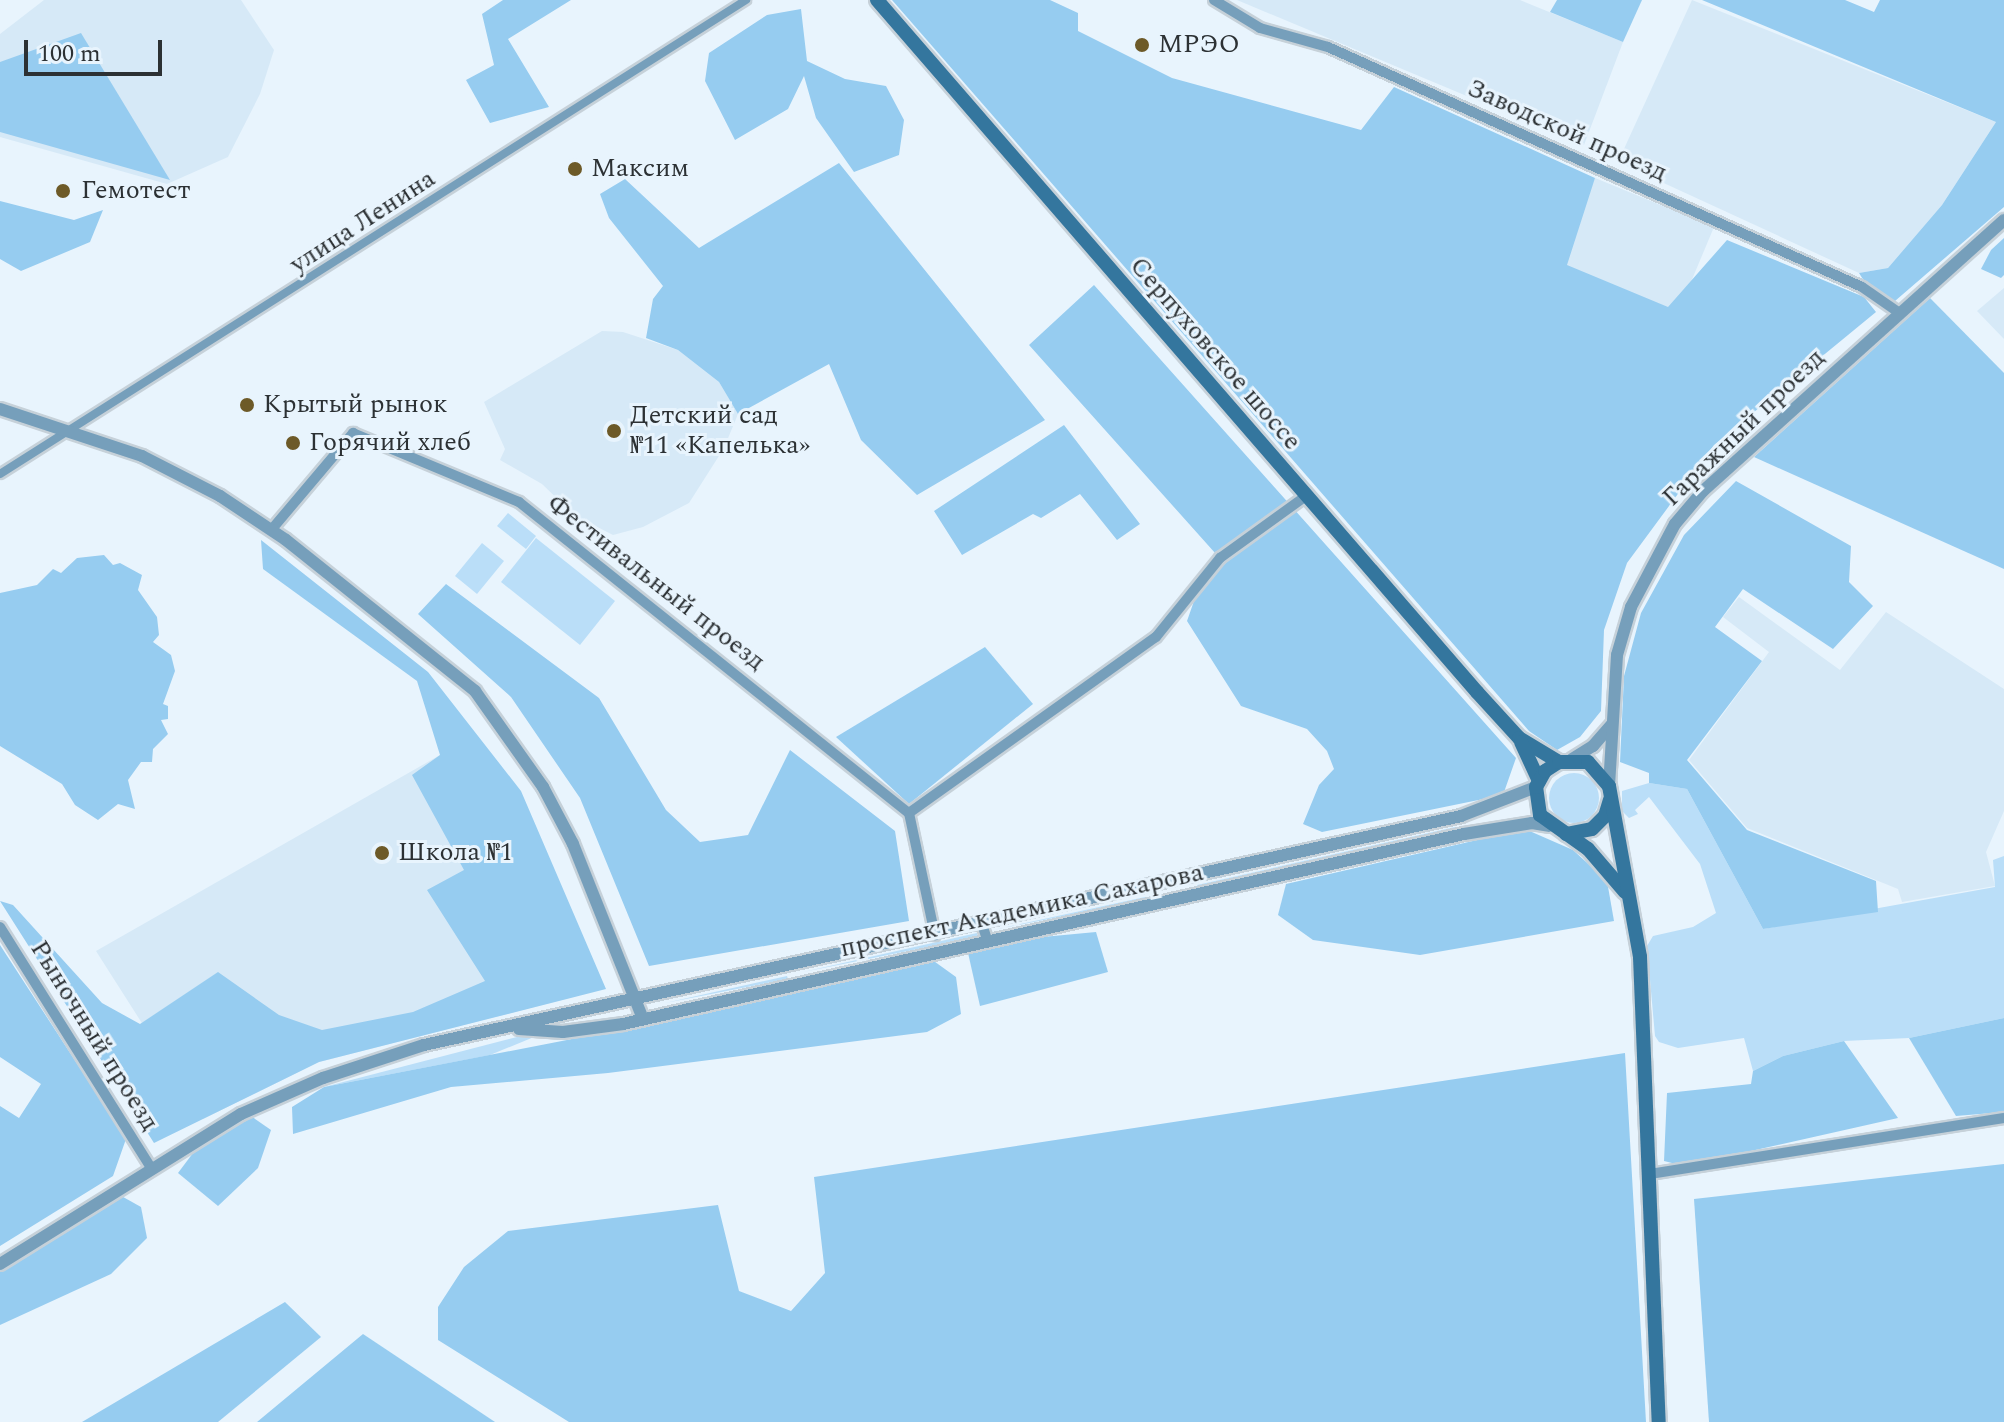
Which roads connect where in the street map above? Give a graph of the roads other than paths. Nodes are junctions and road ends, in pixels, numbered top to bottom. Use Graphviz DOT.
graph roads {
  1 [pos="746,0"];
  2 [pos="877,0"];
  3 [pos="1214,0"];
  4 [pos="2004,220"];
  5 [pos="1898,312"];
  6 [pos="0,409"];
  7 [pos="71,429"];
  8 [pos="0,474"];
  9 [pos="1306,496"];
  10 [pos="272,529"];
  11 [pos="1611,725"];
  12 [pos="1519,738"];
  13 [pos="1565,760"];
  14 [pos="1537,784"];
  15 [pos="1609,792"];
  16 [pos="909,813"];
  17 [pos="1461,816"];
  18 [pos="1549,826"];
  19 [pos="1464,834"];
  20 [pos="1566,834"];
  21 [pos="1151,887"];
  22 [pos="1625,892"];
  23 [pos="1155,905"];
  24 [pos="982,924"];
  25 [pos="0,927"];
  26 [pos="935,935"];
  27 [pos="987,939"];
  28 [pos="792,964"];
  29 [pos="796,983"];
  30 [pos="637,996"];
  31 [pos="643,1019"];
  32 [pos="503,1028"];
  33 [pos="2004,1118"];
  34 [pos="151,1168"];
  35 [pos="1650,1174"];
  36 [pos="0,1264"];
  37 [pos="1659,1422"];
  1 -- 7 [label="street, улица Ленина"];
  2 -- 9 [label="main road, Серпуховское шоссе"];
  3 -- 5 [label="street, Заводской проезд"];
  4 -- 5 [label="street, Гаражный проезд"];
  5 -- 11 [label="street, Гаражный проезд"];
  6 -- 7 [label="street"];
  7 -- 8 [label="street, улица Ленина"];
  7 -- 10 [label="street"];
  9 -- 12 [label="main road, Серпуховское шоссе"];
  9 -- 16 [label="street"];
  10 -- 16 [label="street, Фестивальный проезд"];
  10 -- 30 [label="street"];
  11 -- 13 [label="street"];
  11 -- 15 [label="street, Гаражный проезд"];
  12 -- 13 [label="main road"];
  12 -- 14 [label="main road"];
  13 -- 14 [label="main road"];
  13 -- 15 [label="main road"];
  14 -- 17 [label="street, проспект Академика Сахарова"];
  14 -- 18 [label="main road"];
  15 -- 20 [label="main road"];
  15 -- 22 [label="main road"];
  16 -- 26 [label="street"];
  17 -- 19 [label="street"];
  17 -- 21 [label="street, проспект Академика Сахарова"];
  18 -- 19 [label="street, проспект Академика Сахарова"];
  18 -- 20 [label="main road"];
  19 -- 23 [label="street, проспект Академика Сахарова"];
  20 -- 22 [label="main road"];
  21 -- 23 [label="street"];
  21 -- 24 [label="street, проспект Академика Сахарова"];
  22 -- 35 [label="main road"];
  23 -- 27 [label="street, проспект Академика Сахарова"];
  24 -- 26 [label="street, проспект Академика Сахарова"];
  24 -- 27 [label="street"];
  25 -- 34 [label="street, Рыночный проезд"];
  26 -- 28 [label="street, проспект Академика Сахарова"];
  27 -- 29 [label="street, проспект Академика Сахарова"];
  28 -- 29 [label="street"];
  28 -- 30 [label="street, проспект Академика Сахарова"];
  29 -- 31 [label="street, проспект Академика Сахарова"];
  30 -- 31 [label="street"];
  30 -- 32 [label="street, проспект Академика Сахарова"];
  31 -- 32 [label="street, проспект Академика Сахарова"];
  32 -- 34 [label="street, проспект Академика Сахарова"];
  33 -- 35 [label="street"];
  34 -- 36 [label="street, проспект Академика Сахарова"];
  35 -- 37 [label="main road"];
}
